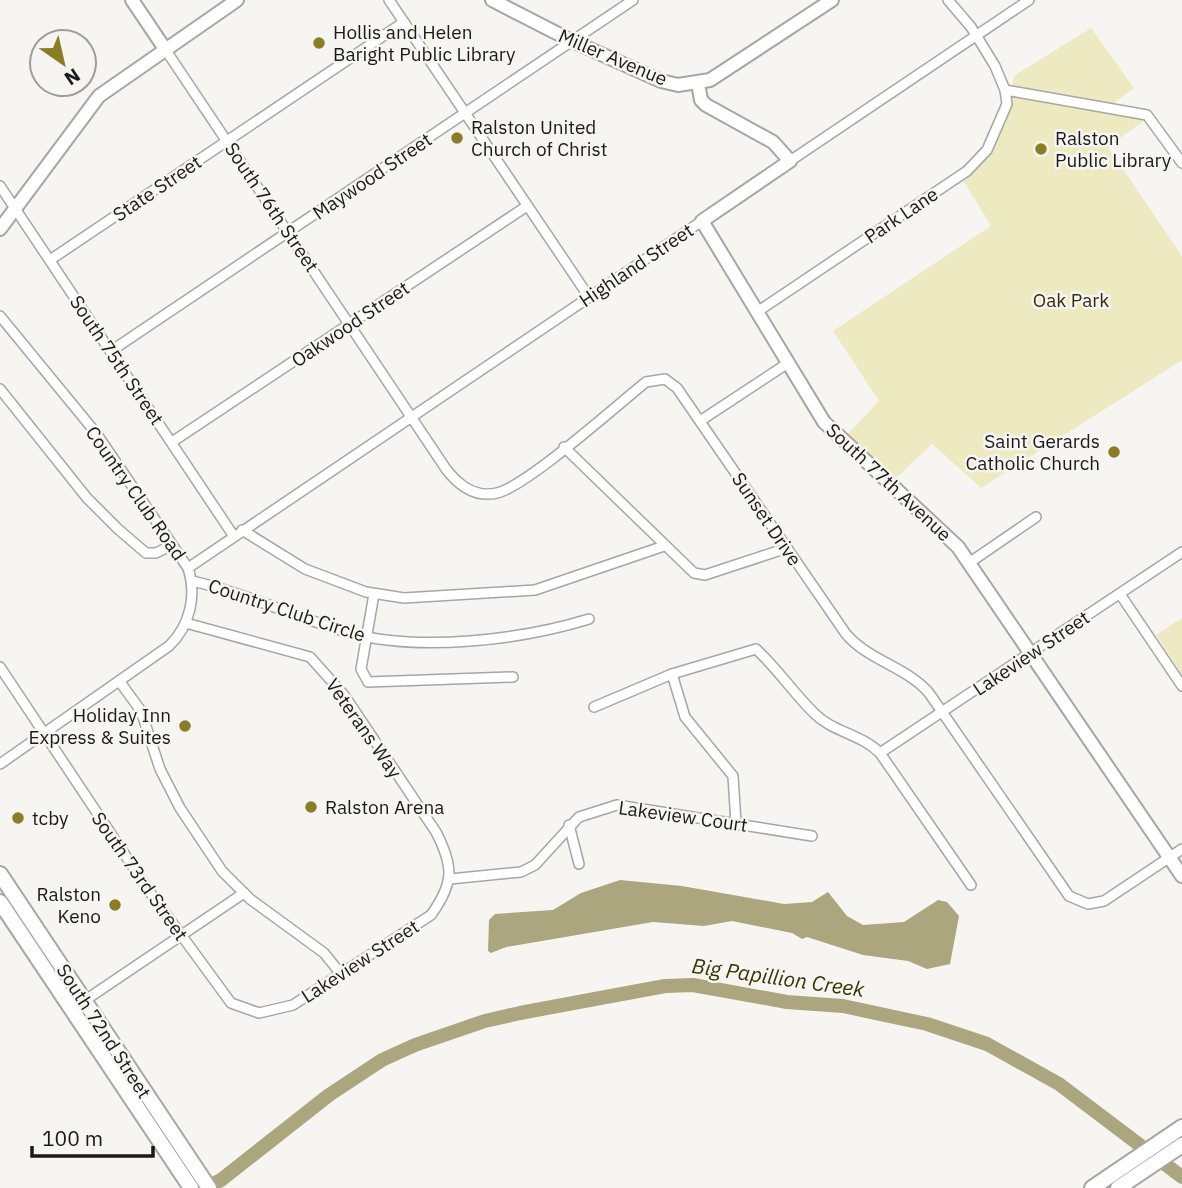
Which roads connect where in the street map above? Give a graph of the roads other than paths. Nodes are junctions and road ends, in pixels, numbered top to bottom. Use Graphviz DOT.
graph roads {
  1 [pos="132,0"];
  2 [pos="237,0"];
  3 [pos="389,0"];
  4 [pos="492,0"];
  5 [pos="633,0"];
  6 [pos="832,0"];
  7 [pos="948,0"];
  8 [pos="1029,0"];
  9 [pos="404,22"];
  10 [pos="976,36"];
  11 [pos="572,41"];
  12 [pos="165,49"];
  13 [pos="698,83"];
  14 [pos="1005,90"];
  15 [pos="465,113"];
  16 [pos="227,140"];
  17 [pos="790,161"];
  18 [pos="1182,163"];
  19 [pos="0,186"];
  20 [pos="527,205"];
  21 [pos="15,208"];
  22 [pos="702,221"];
  23 [pos="0,229"];
  24 [pos="288,232"];
  25 [pos="50,260"];
  26 [pos="589,297"];
  27 [pos="757,312"];
  28 [pos="0,316"];
  29 [pos="350,324"];
  30 [pos="111,351"];
  31 [pos="788,363"];
  32 [pos="0,389"];
  33 [pos="411,415"];
  34 [pos="700,421"];
  35 [pos="172,442"];
  36 [pos="564,447"];
  37 [pos="1036,517"];
  38 [pos="237,532"];
  39 [pos="172,545"];
  40 [pos="663,546"];
  41 [pos="787,548"];
  42 [pos="1182,552"];
  43 [pos="969,563"];
  44 [pos="188,568"];
  45 [pos="192,580"];
  46 [pos="374,594"];
  47 [pos="1120,594"];
  48 [pos="589,619"];
  49 [pos="186,623"];
  50 [pos="365,636"];
  51 [pos="1031,653"];
  52 [pos="0,667"];
  53 [pos="672,674"];
  54 [pos="513,677"];
  55 [pos="120,682"];
  56 [pos="1182,687"];
  57 [pos="594,707"];
  58 [pos="943,713"];
  59 [pos="44,734"];
  60 [pos="880,753"];
  61 [pos="0,764"];
  62 [pos="736,823"];
  63 [pos="569,825"];
  64 [pos="812,836"];
  65 [pos="1182,849"];
  66 [pos="1170,857"];
  67 [pos="579,864"];
  68 [pos="0,874"];
  69 [pos="1182,876"];
  70 [pos="450,879"];
  71 [pos="971,885"];
  72 [pos="244,893"];
  73 [pos="0,902"];
  74 [pos="182,936"];
  75 [pos="33,951"];
  76 [pos="341,974"];
  77 [pos="84,1001"];
  78 [pos="246,1010"];
  79 [pos="1182,1127"];
  80 [pos="1182,1145"];
  81 [pos="1098,1184"];
  82 [pos="191,1188"];
  83 [pos="209,1188"];
  84 [pos="1118,1188"];
  1 -- 12 [label="street, South 76th Street"];
  2 -- 12 [label="street"];
  3 -- 9 [label="street"];
  4 -- 11 [label="street, Miller Avenue"];
  5 -- 11 [label="street, Maywood Street"];
  6 -- 13 [label="street"];
  7 -- 10 [label="street"];
  8 -- 10 [label="street, Highland Street"];
  9 -- 15 [label="street"];
  9 -- 16 [label="street, State Street"];
  10 -- 14 [label="street"];
  10 -- 17 [label="street, Highland Street"];
  11 -- 13 [label="street, Miller Avenue"];
  11 -- 15 [label="street, Maywood Street"];
  12 -- 16 [label="street, South 76th Street"];
  12 -- 21 [label="street"];
  13 -- 17 [label="street"];
  14 -- 18 [label="street"];
  14 -- 27 [label="street, Park Lane"];
  15 -- 20 [label="street"];
  15 -- 24 [label="street, Maywood Street"];
  16 -- 24 [label="street, South 76th Street"];
  16 -- 25 [label="street, State Street"];
  17 -- 22 [label="street, Highland Street"];
  19 -- 21 [label="street, South 75th Street"];
  20 -- 26 [label="street"];
  20 -- 29 [label="street, Oakwood Street"];
  21 -- 23 [label="street"];
  21 -- 25 [label="street, South 75th Street"];
  22 -- 26 [label="street, Highland Street"];
  22 -- 27 [label="street, South 77th Avenue"];
  24 -- 29 [label="street, South 76th Street"];
  24 -- 30 [label="street, Maywood Street"];
  25 -- 30 [label="street, South 75th Street"];
  26 -- 33 [label="street, Highland Street"];
  27 -- 31 [label="street, South 77th Avenue"];
  28 -- 39 [label="street, Country Club Road"];
  29 -- 33 [label="street, South 76th Street"];
  29 -- 35 [label="street, Oakwood Street"];
  30 -- 35 [label="street, South 75th Street"];
  31 -- 34 [label="street"];
  31 -- 43 [label="street, South 77th Avenue"];
  32 -- 39 [label="street"];
  33 -- 36 [label="street, Sunset Drive"];
  33 -- 38 [label="street, Highland Street"];
  34 -- 36 [label="street, Sunset Drive"];
  34 -- 41 [label="street, Sunset Drive"];
  35 -- 38 [label="street, South 75th Street"];
  36 -- 40 [label="street"];
  37 -- 43 [label="street"];
  38 -- 44 [label="street, Country Club Road"];
  38 -- 46 [label="street"];
  39 -- 44 [label="street, Country Club Road"];
  40 -- 41 [label="street"];
  40 -- 46 [label="street"];
  41 -- 58 [label="street, Sunset Drive"];
  42 -- 47 [label="street, Lakeview Street"];
  43 -- 51 [label="street, South 77th Avenue"];
  44 -- 45 [label="street"];
  45 -- 49 [label="street"];
  45 -- 50 [label="street, Country Club Circle"];
  46 -- 50 [label="street"];
  47 -- 51 [label="street, Lakeview Street"];
  47 -- 56 [label="street"];
  48 -- 50 [label="street, Country Club Circle"];
  49 -- 55 [label="street"];
  49 -- 70 [label="street, Veterans Way"];
  50 -- 54 [label="street"];
  51 -- 58 [label="street, Lakeview Street"];
  51 -- 66 [label="street, South 77th Avenue"];
  52 -- 59 [label="street, South 73rd Street"];
  53 -- 57 [label="street"];
  53 -- 60 [label="street"];
  53 -- 62 [label="street"];
  55 -- 59 [label="street"];
  55 -- 72 [label="street"];
  58 -- 60 [label="street, Lakeview Street"];
  58 -- 66 [label="street, Sunset Drive"];
  59 -- 61 [label="street"];
  59 -- 74 [label="street, South 73rd Street"];
  60 -- 71 [label="street"];
  62 -- 63 [label="street, Lakeview Court"];
  62 -- 64 [label="street, Lakeview Court"];
  63 -- 67 [label="street"];
  63 -- 70 [label="street, Lakeview Court"];
  65 -- 66 [label="street"];
  66 -- 69 [label="street, South 77th Avenue"];
  68 -- 77 [label="main road, South 72nd Street"];
  70 -- 76 [label="street, Lakeview Street"];
  72 -- 74 [label="street"];
  72 -- 76 [label="street"];
  73 -- 75 [label="main road, South 72nd Street"];
  74 -- 77 [label="street"];
  74 -- 78 [label="street, South 73rd Street"];
  75 -- 77 [label="main road"];
  75 -- 82 [label="main road, South 72nd Street"];
  76 -- 78 [label="street, Lakeview Street"];
  77 -- 83 [label="main road, South 72nd Street"];
  79 -- 81 [label="main road"];
  80 -- 84 [label="main road"];
}
